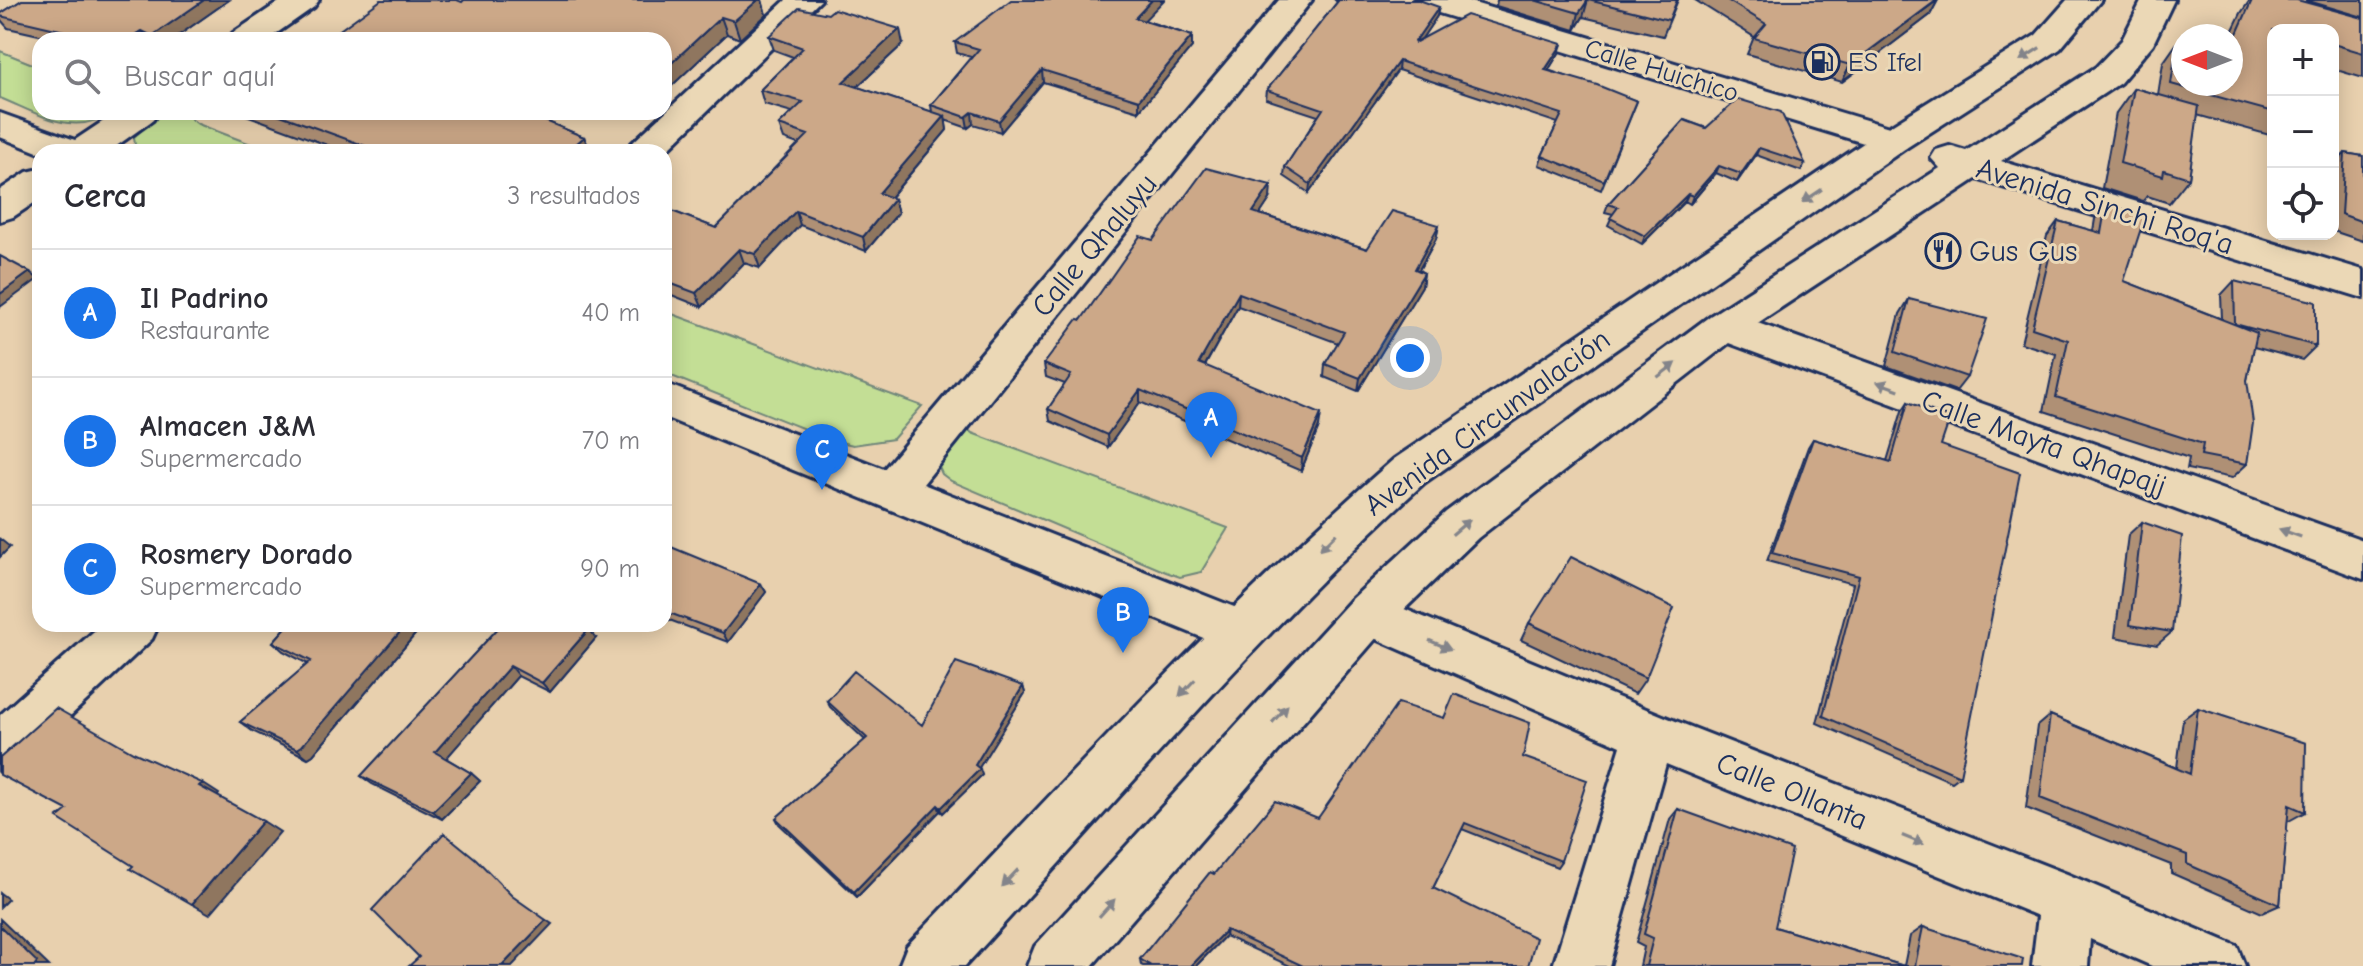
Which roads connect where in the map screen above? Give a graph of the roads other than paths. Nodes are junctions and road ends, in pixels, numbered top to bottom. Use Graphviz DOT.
graph roads {
  1 [pos="303,0"];
  2 [pos="805,0"];
  3 [pos="1296,0"];
  4 [pos="1430,0"];
  5 [pos="2085,0"];
  6 [pos="2158,0"];
  7 [pos="257,32"];
  8 [pos="129,120"];
  9 [pos="0,124"];
  10 [pos="1893,140"];
  11 [pos="51,144"];
  12 [pos="95,144"];
  13 [pos="652,144"];
  14 [pos="1968,165"];
  15 [pos="32,186"];
  16 [pos="0,208"];
  17 [pos="2363,284"];
  18 [pos="1724,326"];
  19 [pos="672,402"];
  20 [pos="892,490"];
  21 [pos="2363,560"];
  22 [pos="1368,614"];
  23 [pos="1240,631"];
  24 [pos="126,632"];
  25 [pos="1650,734"];
  26 [pos="0,748"];
  27 [pos="2067,901"];
  28 [pos="927,966"];
  29 [pos="1055,966"];
  30 [pos="1581,966"];
  31 [pos="2060,966"];
  32 [pos="2217,966"];
  1 -- 7 [label="street"];
  2 -- 13 [label="street"];
  3 -- 20 [label="street, Calle Qhaluyu"];
  4 -- 10 [label="street, Calle Huichico"];
  5 -- 10 [label="street, Avenida Circunvalación, one-way"];
  6 -- 14 [label="street"];
  8 -- 12 [label="street"];
  9 -- 11 [label="street"];
  10 -- 14 [label="street, Avenida Sinchi Roq'a"];
  10 -- 23 [label="street, Avenida Circunvalación, one-way"];
  14 -- 17 [label="street, Avenida Sinchi Roq'a"];
  14 -- 18 [label="street"];
  15 -- 16 [label="street"];
  21 -- 18 [label="street, Calle Mayta Qhapajj, one-way"];
  22 -- 18 [label="street, one-way"];
  19 -- 20 [label="street"];
  20 -- 23 [label="street"];
  22 -- 25 [label="street, Calle Ollanta, one-way"];
  29 -- 22 [label="street, one-way"];
  23 -- 28 [label="street, Avenida Circunvalación, one-way"];
  24 -- 26 [label="street"];
  25 -- 27 [label="street, Calle Ollanta, one-way"];
  25 -- 30 [label="street"];
  27 -- 31 [label="street"];
  27 -- 32 [label="street, Calle Ollanta"];
}
